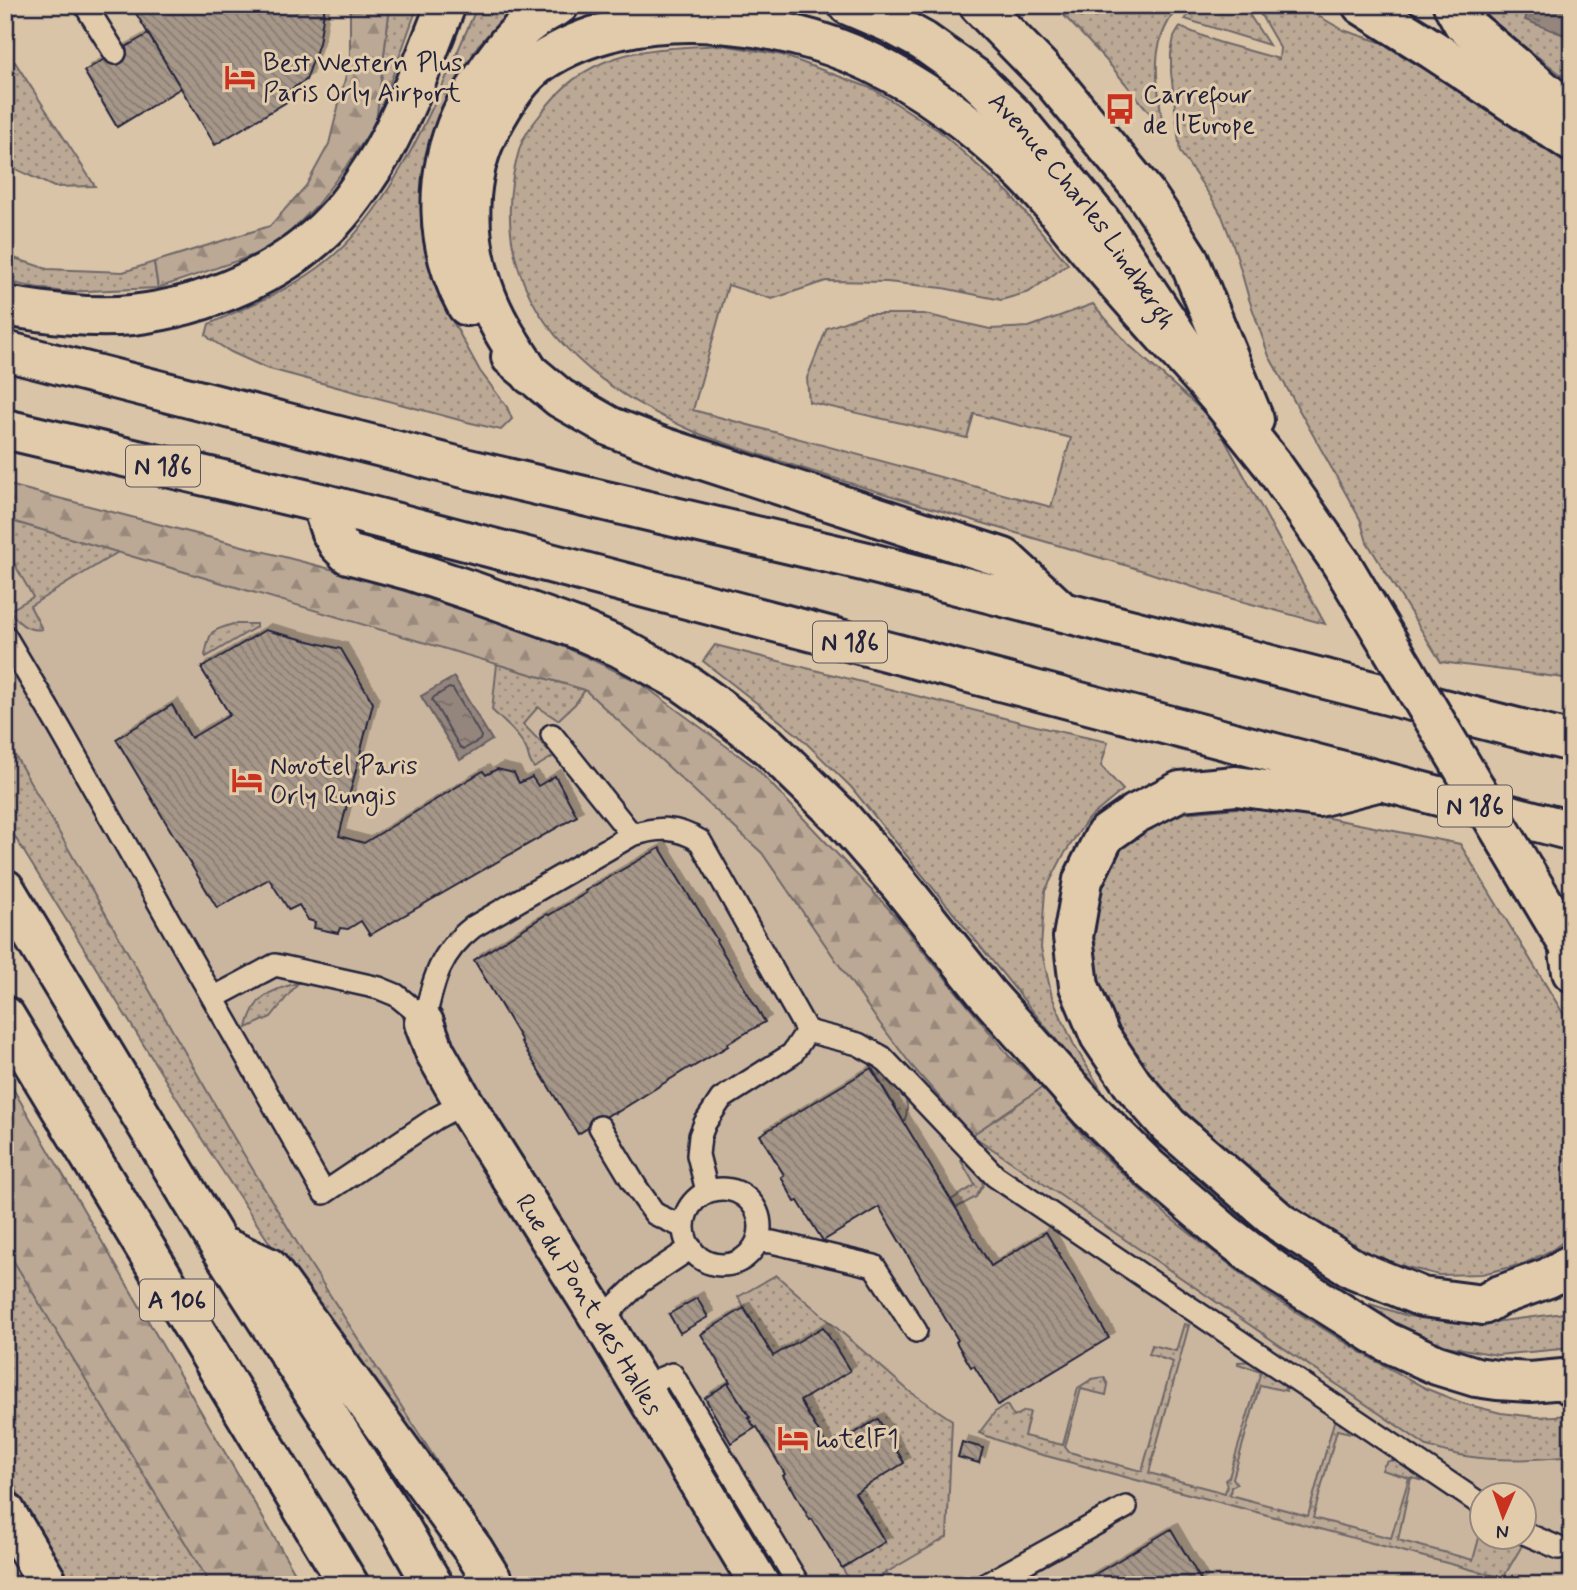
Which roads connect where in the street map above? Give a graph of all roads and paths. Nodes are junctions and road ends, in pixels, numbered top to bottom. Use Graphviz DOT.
graph roads {
  1 [pos="85,5"];
  2 [pos="446,5"];
  3 [pos="559,5"];
  4 [pos="848,5"];
  5 [pos="979,5"];
  6 [pos="1362,5"];
  7 [pos="1453,5"];
  8 [pos="115,53"];
  9 [pos="1572,114"];
  10 [pos="1572,142"];
  11 [pos="5,306"];
  12 [pos="5,351"];
  13 [pos="531,375"];
  14 [pos="1216,394"];
  15 [pos="5,429"];
  16 [pos="1272,464"];
  17 [pos="321,503"];
  18 [pos="1063,613"];
  19 [pos="5,636"];
  20 [pos="552,735"];
  21 [pos="1572,742"];
  22 [pos="1379,781"];
  23 [pos="1572,831"];
  24 [pos="632,835"];
  25 [pos="5,889"];
  26 [pos="1571,955"];
  27 [pos="213,998"];
  28 [pos="5,1016"];
  29 [pos="424,1023"];
  30 [pos="807,1031"];
  31 [pos="464,1103"];
  32 [pos="600,1127"];
  33 [pos="707,1191"];
  34 [pos="683,1227"];
  35 [pos="758,1241"];
  36 [pos="219,1245"];
  37 [pos="691,1248"];
  38 [pos="1572,1264"];
  39 [pos="1572,1296"];
  40 [pos="1483,1305"];
  41 [pos="601,1320"];
  42 [pos="916,1331"];
  43 [pos="1569,1378"];
  44 [pos="641,1386"];
  45 [pos="1468,1496"];
  46 [pos="1126,1507"];
  47 [pos="5,1511"];
  48 [pos="1538,1539"];
  49 [pos="1559,1548"];
  50 [pos="49,1585"];
  51 [pos="349,1585"];
  52 [pos="433,1585"];
  53 [pos="495,1585"];
  54 [pos="760,1585"];
  55 [pos="799,1585"];
  56 [pos="985,1585"];
  1 -- 8 [label="lane"];
  2 -- 11 [label="main road"];
  3 -- 13 [label="main road"];
  4 -- 14 [label="main road, Avenue Charles Lindbergh"];
  5 -- 16 [label="main road, Avenue Charles Lindbergh"];
  6 -- 10 [label="main road"];
  7 -- 9 [label="main road"];
  12 -- 18 [label="main road"];
  13 -- 14 [label="main road"];
  13 -- 18 [label="main road"];
  14 -- 16 [label="main road, Avenue Charles Lindbergh"];
  15 -- 17 [label="main road, N 186"];
  16 -- 26 [label="main road, Avenue Charles Lindbergh, bridge"];
  17 -- 22 [label="main road, N 186"];
  17 -- 43 [label="main road"];
  18 -- 21 [label="main road"];
  19 -- 27 [label="lane"];
  20 -- 24 [label="lane"];
  22 -- 23 [label="main road, N 186"];
  22 -- 40 [label="main road"];
  24 -- 29 [label="lane"];
  24 -- 30 [label="lane"];
  25 -- 36 [label="main road, A 106"];
  27 -- 29 [label="lane"];
  27 -- 31 [label="lane"];
  28 -- 51 [label="main road, A 106"];
  29 -- 31 [label="main road, Rue du Pont des Halles"];
  30 -- 33 [label="lane"];
  30 -- 45 [label="lane"];
  31 -- 41 [label="main road, Rue du Pont des Halles"];
  32 -- 34 [label="lane"];
  33 -- 34 [label="lane"];
  33 -- 35 [label="lane"];
  34 -- 37 [label="lane"];
  35 -- 37 [label="lane"];
  35 -- 42 [label="lane"];
  36 -- 52 [label="main road, A 106"];
  36 -- 53 [label="main road"];
  37 -- 41 [label="lane"];
  38 -- 40 [label="main road"];
  39 -- 40 [label="main road"];
  41 -- 44 [label="main road, Rue du Pont des Halles"];
  44 -- 54 [label="main road, Rue du Pont des Halles"];
  44 -- 55 [label="lane"];
  46 -- 56 [label="lane"];
  47 -- 50 [label="main road"];
  48 -- 49 [label="lane"];
}
